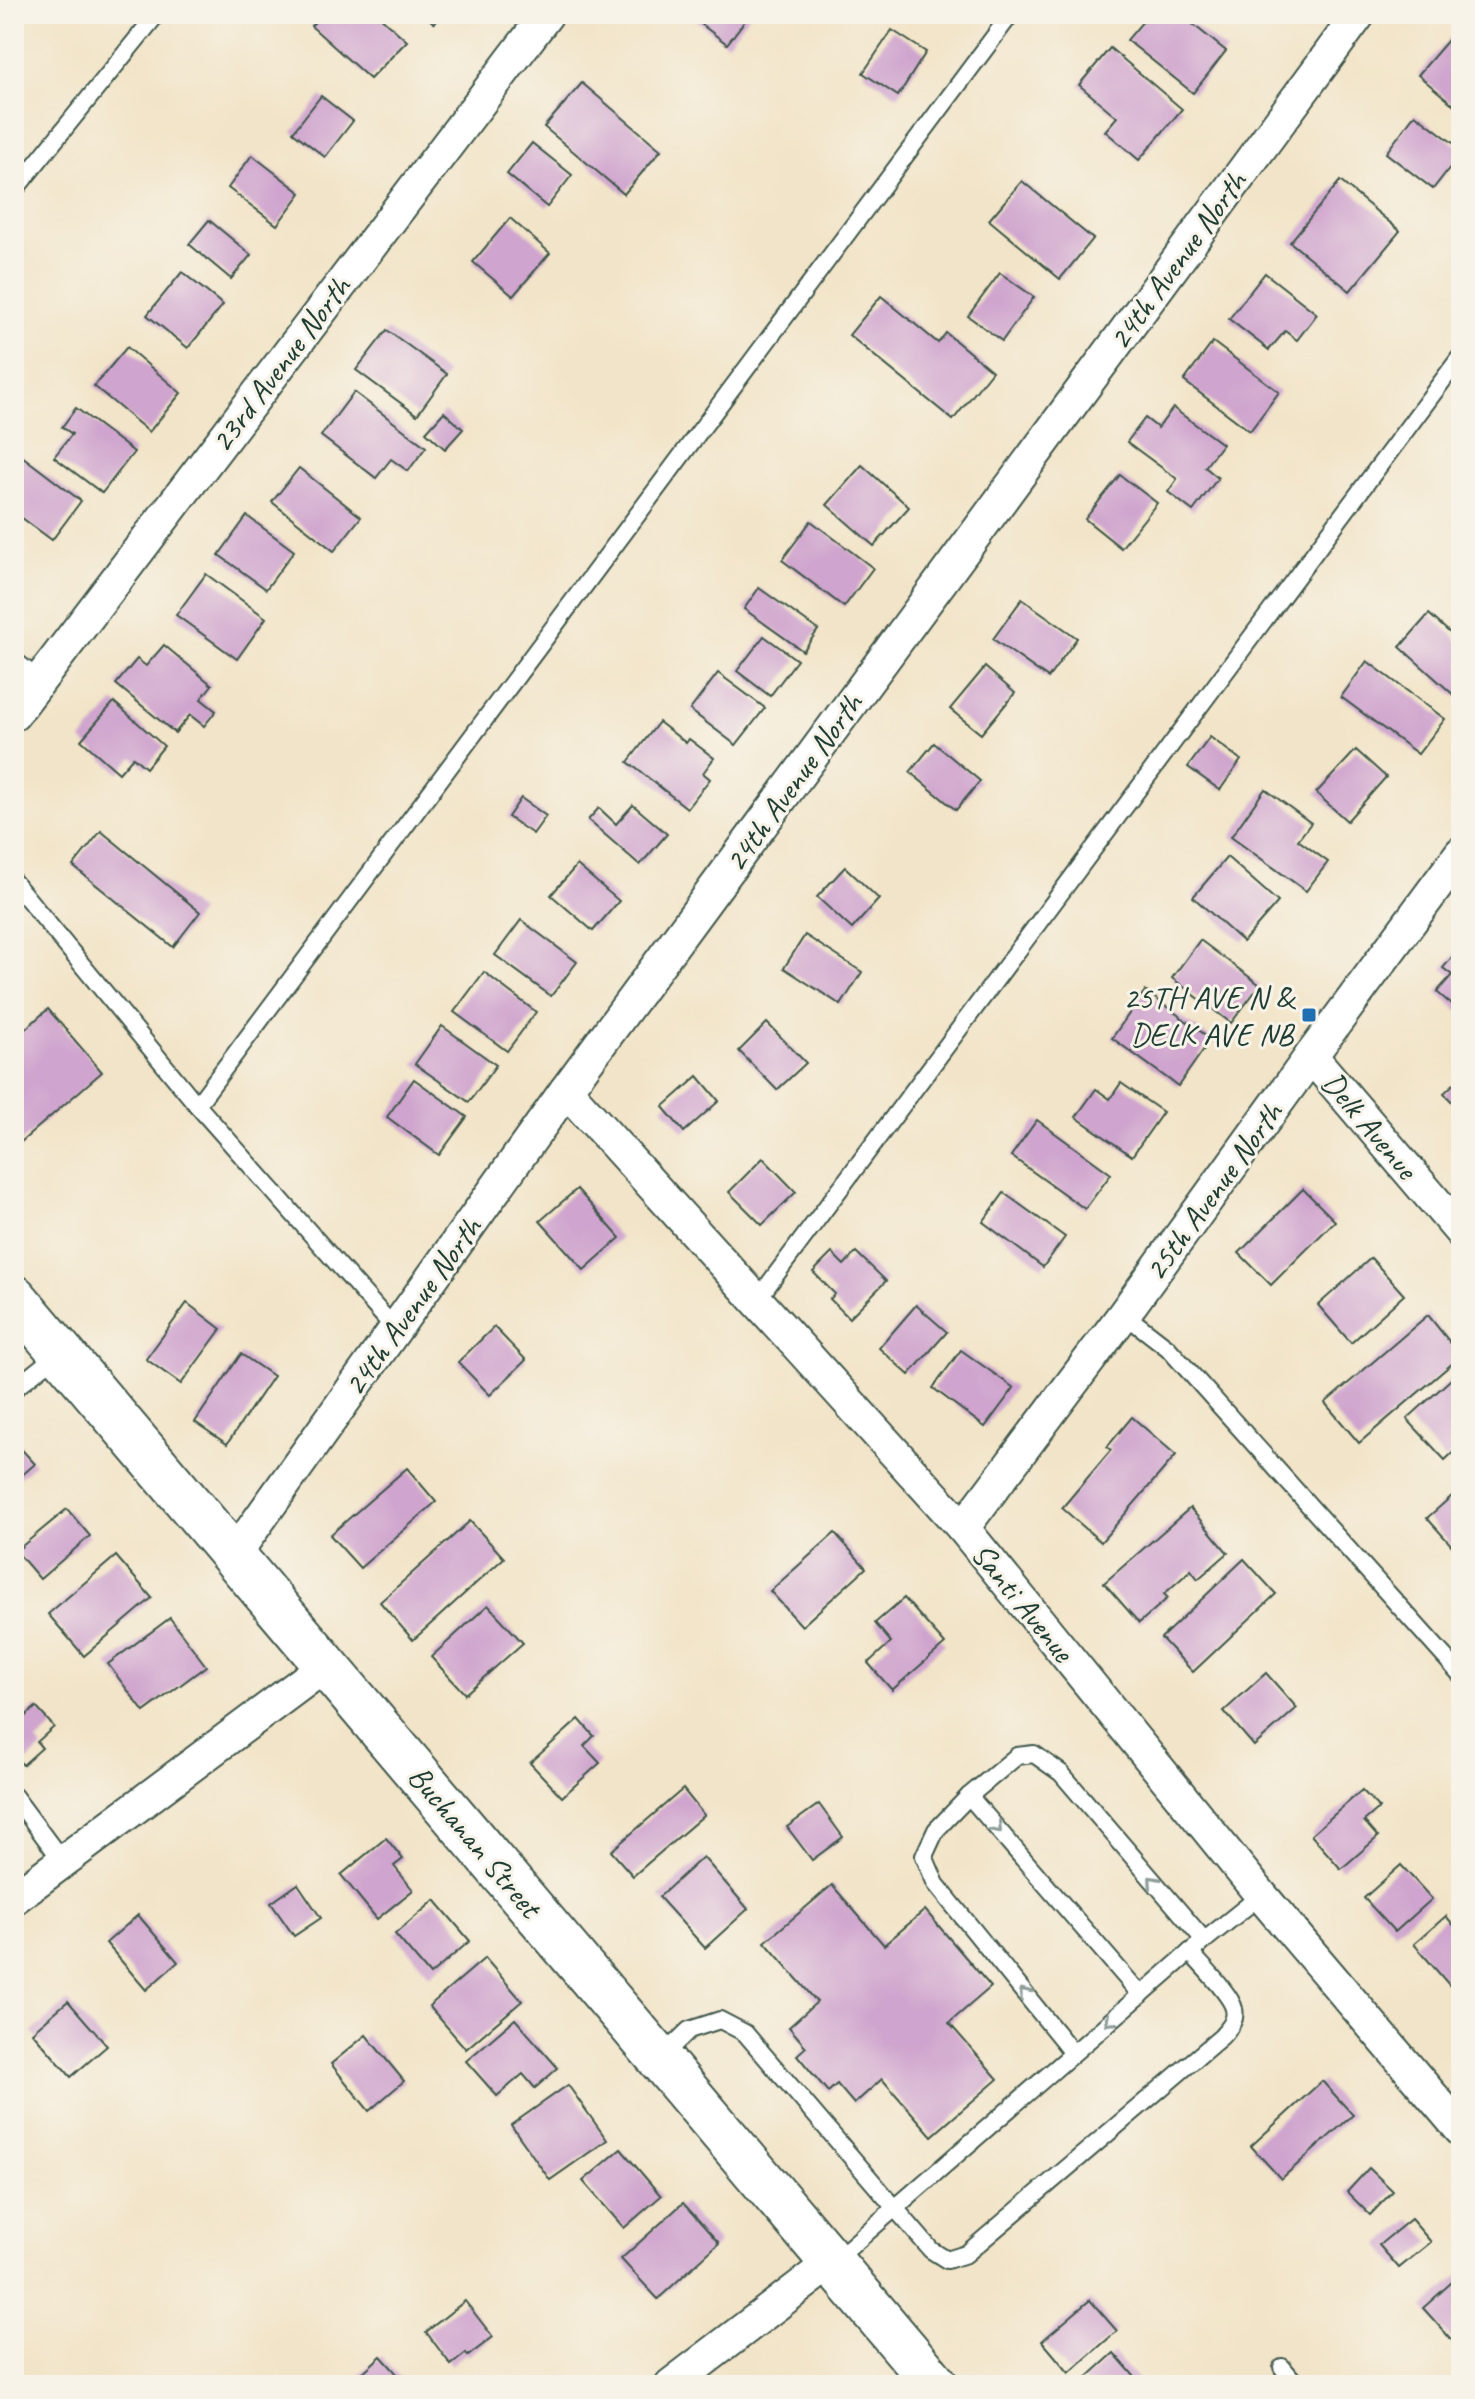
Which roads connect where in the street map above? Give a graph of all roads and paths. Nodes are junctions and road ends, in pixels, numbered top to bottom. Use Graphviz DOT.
graph roads {
  1 [pos="157,14"];
  2 [pos="547,14"];
  3 [pos="1011,14"];
  4 [pos="1359,14"];
  5 [pos="14,191"];
  6 [pos="1461,356"];
  7 [pos="14,660"];
  8 [pos="39,680"];
  9 [pos="14,714"];
  10 [pos="1461,853"];
  11 [pos="14,882"];
  12 [pos="1311,1056"];
  13 [pos="566,1090"];
  14 [pos="197,1105"];
  15 [pos="1461,1232"];
  16 [pos="14,1297"];
  17 [pos="757,1300"];
  18 [pos="1124,1314"];
  19 [pos="396,1330"];
  20 [pos="61,1352"];
  21 [pos="14,1389"];
  22 [pos="963,1528"];
  23 [pos="234,1555"];
  24 [pos="326,1665"];
  25 [pos="1461,1675"];
  26 [pos="14,1796"];
  27 [pos="969,1796"];
  28 [pos="63,1862"];
  29 [pos="1261,1895"];
  30 [pos="14,1898"];
  31 [pos="1204,1940"];
  32 [pos="1190,1952"];
  33 [pos="1141,1995"];
  34 [pos="1073,2053"];
  35 [pos="660,2059"];
  36 [pos="1461,2130"];
  37 [pos="896,2207"];
  38 [pos="832,2262"];
  39 [pos="1282,2367"];
  40 [pos="671,2385"];
  41 [pos="936,2385"];
  42 [pos="1297,2385"];
  1 -- 5 [label="lane"];
  2 -- 8 [label="street, 23rd Avenue North"];
  3 -- 14 [label="lane"];
  4 -- 13 [label="street, 24th Avenue North"];
  6 -- 17 [label="lane"];
  7 -- 8 [label="lane"];
  8 -- 9 [label="street, 23rd Avenue North"];
  10 -- 12 [label="street, 25th Avenue North"];
  11 -- 14 [label="lane"];
  12 -- 15 [label="street, Delk Avenue"];
  12 -- 18 [label="street, 25th Avenue North"];
  13 -- 17 [label="street, Santi Avenue"];
  13 -- 19 [label="street, 24th Avenue North"];
  14 -- 19 [label="lane"];
  16 -- 20 [label="street, Buchanan Street"];
  17 -- 22 [label="street, Santi Avenue"];
  18 -- 22 [label="street, 25th Avenue North"];
  18 -- 25 [label="lane"];
  19 -- 23 [label="street, 24th Avenue North"];
  20 -- 21 [label="lane"];
  20 -- 23 [label="street, Buchanan Street"];
  22 -- 29 [label="street, Santi Avenue"];
  23 -- 24 [label="street, Buchanan Street"];
  24 -- 28 [label="street"];
  24 -- 35 [label="street, Buchanan Street"];
  26 -- 28 [label="lane"];
  31 -- 27 [label="lane, one-way"];
  27 -- 33 [label="lane, one-way"];
  34 -- 27 [label="lane, one-way"];
  28 -- 30 [label="street"];
  29 -- 31 [label="lane"];
  29 -- 36 [label="street, Santi Avenue"];
  31 -- 32 [label="lane"];
  32 -- 33 [label="lane"];
  32 -- 37 [label="lane"];
  33 -- 34 [label="lane, one-way"];
  34 -- 37 [label="lane"];
  35 -- 37 [label="lane"];
  35 -- 38 [label="street, Buchanan Street"];
  37 -- 38 [label="lane"];
  38 -- 40 [label="street"];
  38 -- 41 [label="street, Buchanan Street"];
  39 -- 42 [label="lane"];
}
